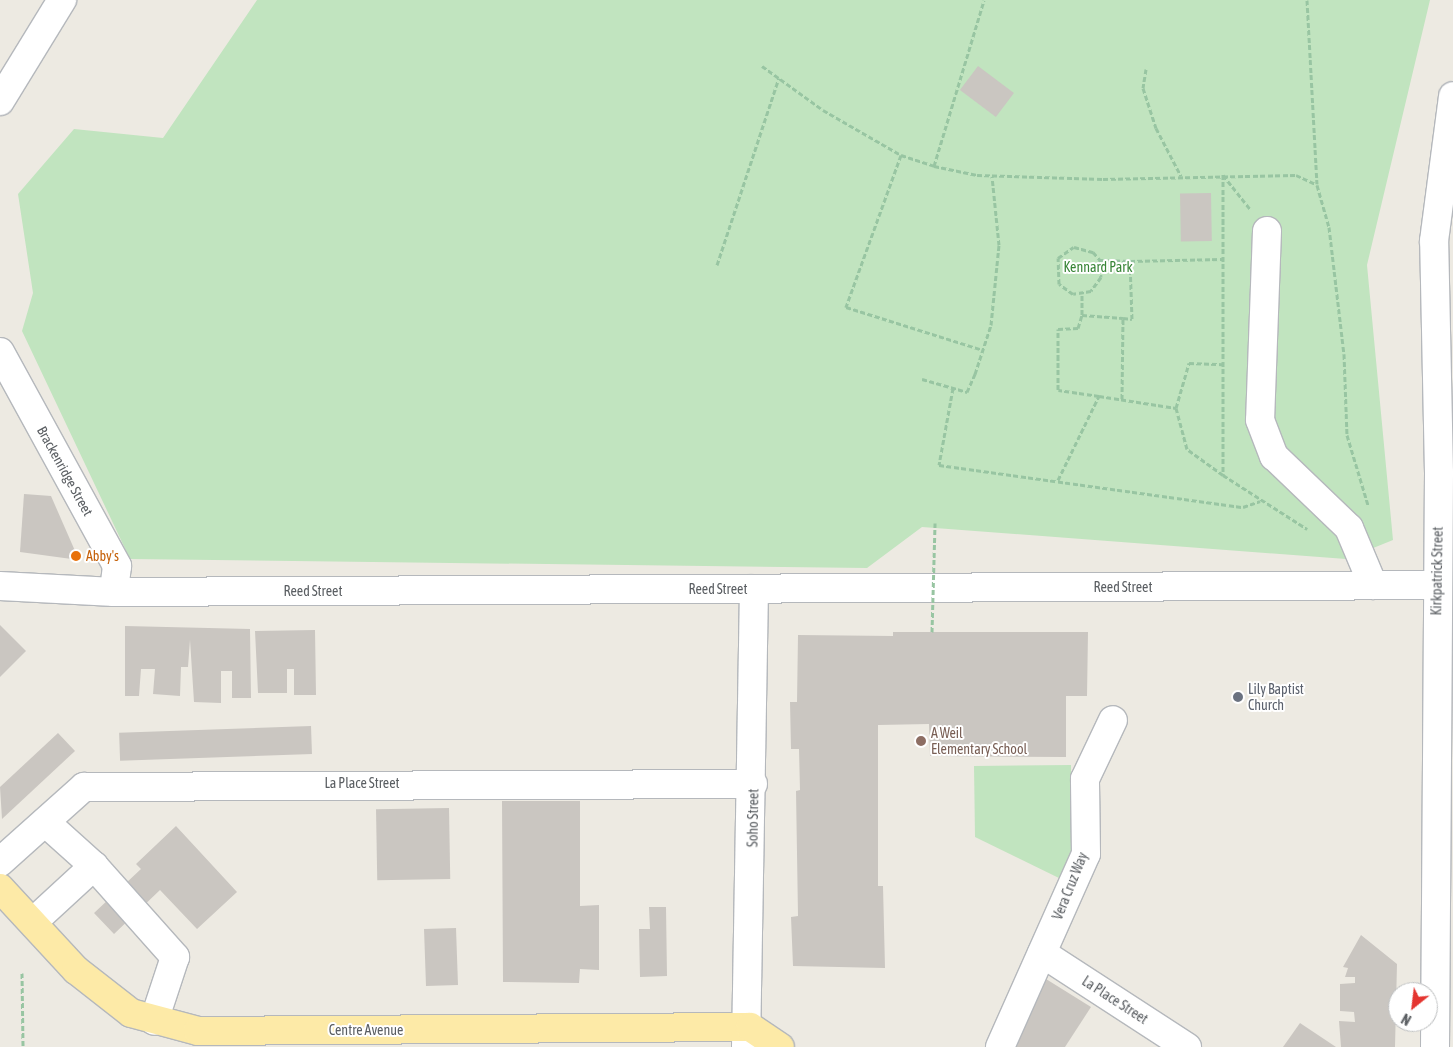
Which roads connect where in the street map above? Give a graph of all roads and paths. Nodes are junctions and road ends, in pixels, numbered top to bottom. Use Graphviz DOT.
graph roads {
  1 [pos="62,0"];
  2 [pos="984,0"];
  3 [pos="1307,0"];
  4 [pos="762,66"];
  5 [pos="1146,70"];
  6 [pos="779,78"];
  7 [pos="1453,96"];
  8 [pos="0,101"];
  9 [pos="901,155"];
  10 [pos="934,166"];
  11 [pos="1223,174"];
  12 [pos="992,176"];
  13 [pos="1181,176"];
  14 [pos="1317,185"];
  15 [pos="1267,232"];
  16 [pos="1222,259"];
  17 [pos="1100,260"];
  18 [pos="1130,261"];
  19 [pos="717,264"];
  20 [pos="1082,294"];
  21 [pos="1082,315"];
  22 [pos="1123,318"];
  23 [pos="983,350"];
  24 [pos="0,352"];
  25 [pos="1223,364"];
  26 [pos="922,379"];
  27 [pos="953,388"];
  28 [pos="1099,396"];
  29 [pos="1122,399"];
  30 [pos="1176,408"];
  31 [pos="1223,475"];
  32 [pos="1058,480"];
  33 [pos="1260,501"];
  34 [pos="1371,514"];
  35 [pos="935,523"];
  36 [pos="1436,585"];
  37 [pos="0,586"];
  38 [pos="1373,586"];
  39 [pos="754,589"];
  40 [pos="114,592"];
  41 [pos="932,632"];
  42 [pos="1113,720"];
  43 [pos="753,784"];
  44 [pos="45,822"];
  45 [pos="0,862"];
  46 [pos="94,866"];
  47 [pos="0,888"];
  48 [pos="33,922"];
  49 [pos="1042,954"];
  50 [pos="22,973"];
  51 [pos="1444,1004"];
  52 [pos="154,1021"];
  53 [pos="748,1037"];
  54 [pos="23,1047"];
  55 [pos="780,1047"];
  56 [pos="1000,1047"];
  57 [pos="1187,1047"];
  58 [pos="1435,1047"];
  1 -- 8 [label="street"];
  2 -- 10 [label="path"];
  3 -- 14 [label="path"];
  4 -- 6 [label="path"];
  5 -- 13 [label="path"];
  6 -- 9 [label="path"];
  6 -- 19 [label="path"];
  7 -- 36 [label="street, Kirkpatrick Street"];
  9 -- 10 [label="path"];
  9 -- 23 [label="path"];
  10 -- 12 [label="path"];
  11 -- 13 [label="path"];
  11 -- 14 [label="path"];
  11 -- 15 [label="path"];
  12 -- 13 [label="path"];
  12 -- 23 [label="path"];
  14 -- 34 [label="path"];
  15 -- 38 [label="street"];
  16 -- 18 [label="path"];
  17 -- 18 [label="path"];
  17 -- 20 [label="path"];
  17 -- 20 [label="path"];
  18 -- 22 [label="path"];
  20 -- 21 [label="path"];
  21 -- 22 [label="path"];
  21 -- 28 [label="path"];
  22 -- 29 [label="path"];
  23 -- 27 [label="path"];
  24 -- 40 [label="street, Brackenridge Street"];
  25 -- 30 [label="path"];
  26 -- 27 [label="path"];
  27 -- 32 [label="path"];
  28 -- 29 [label="path"];
  28 -- 32 [label="path"];
  29 -- 30 [label="path"];
  30 -- 31 [label="path"];
  32 -- 33 [label="path"];
  35 -- 41 [label="path, bridge"];
  36 -- 38 [label="street, Reed Street"];
  36 -- 51 [label="street, Kirkpatrick Street"];
  37 -- 40 [label="street, Reed Street"];
  38 -- 39 [label="street, Reed Street"];
  39 -- 40 [label="street, Reed Street"];
  39 -- 43 [label="street, Soho Street"];
  42 -- 49 [label="street, Vera Cruz Way"];
  43 -- 44 [label="street, La Place Street"];
  43 -- 53 [label="street, Soho Street"];
  44 -- 45 [label="street, La Place Street"];
  44 -- 46 [label="street"];
  46 -- 48 [label="street"];
  46 -- 52 [label="street"];
  47 -- 48 [label="main road, Centre Avenue"];
  48 -- 52 [label="main road, Centre Avenue"];
  49 -- 56 [label="street, Vera Cruz Way"];
  49 -- 57 [label="street, La Place Street"];
  50 -- 54 [label="path"];
  51 -- 58 [label="street, Kirkpatrick Street"];
  52 -- 53 [label="main road, Centre Avenue"];
  53 -- 55 [label="main road"];
}
